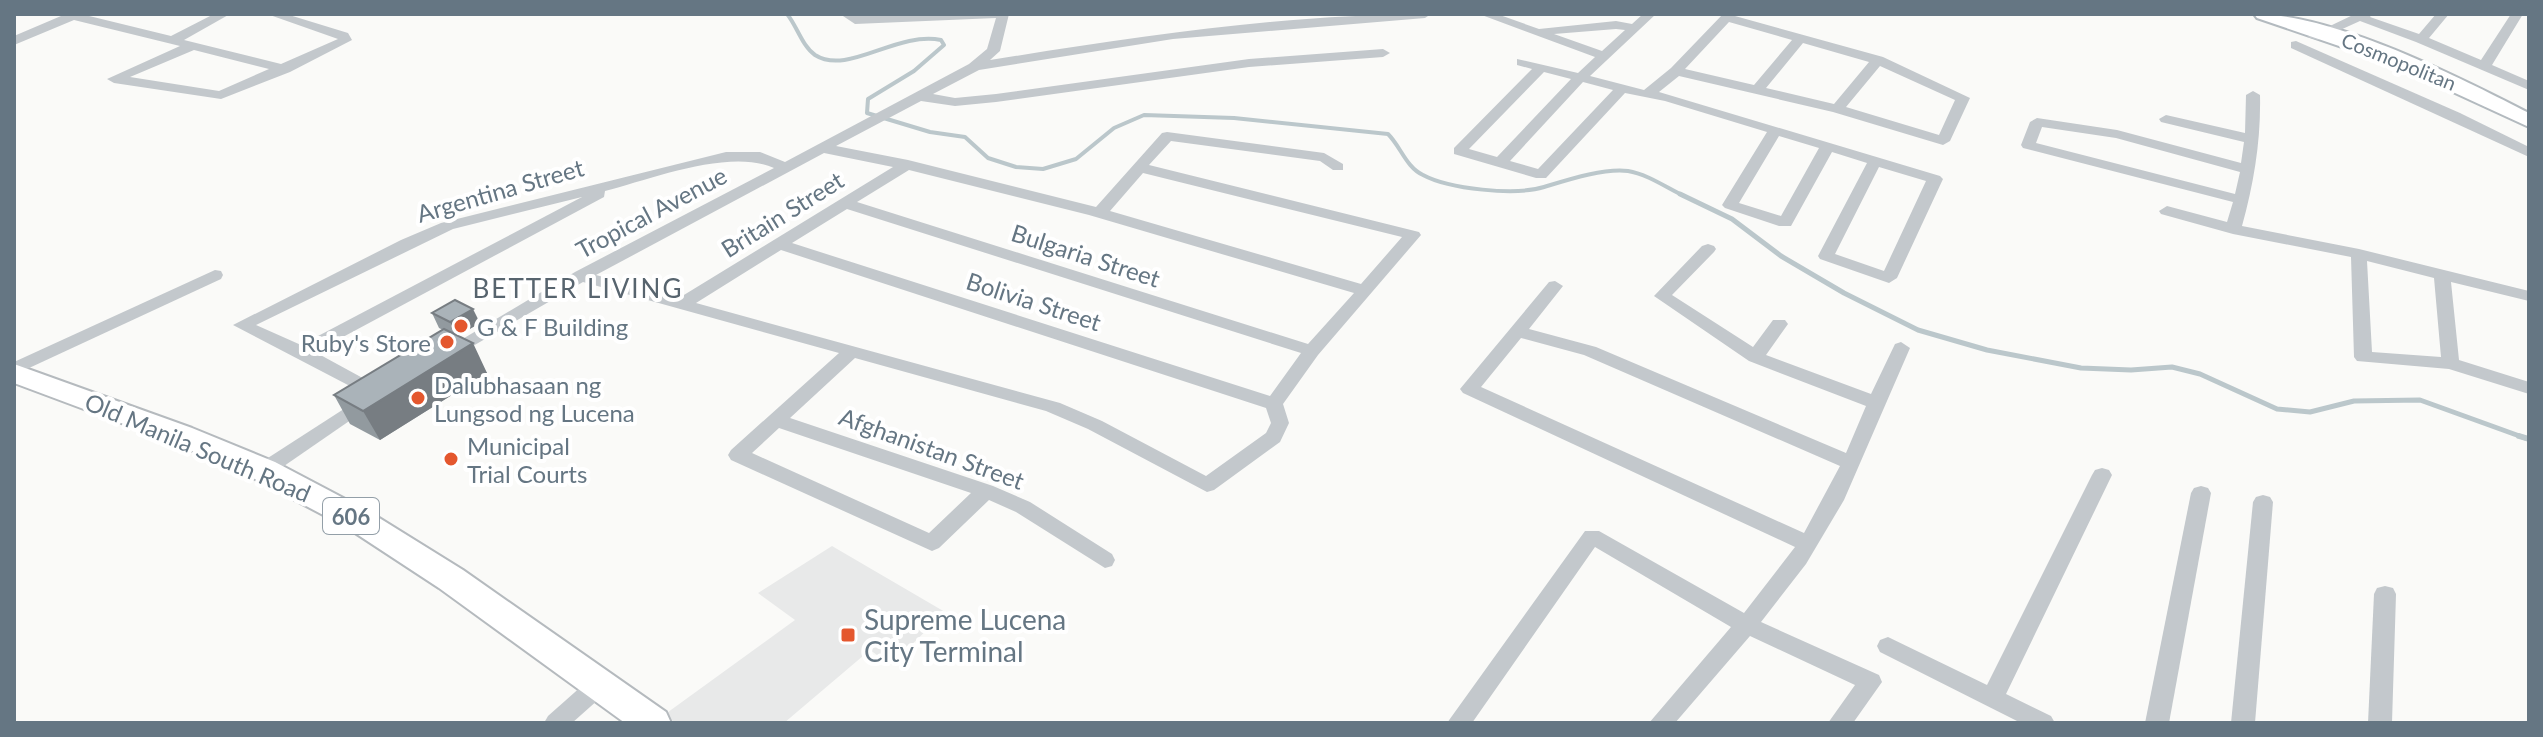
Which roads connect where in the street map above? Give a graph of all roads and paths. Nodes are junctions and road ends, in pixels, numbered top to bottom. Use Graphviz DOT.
graph roads {
  1 [pos="224,14"];
  2 [pos="273,14"];
  3 [pos="846,14"];
  4 [pos="1001,14"];
  5 [pos="1425,14"];
  6 [pos="1485,14"];
  7 [pos="1650,14"];
  8 [pos="2263,14"];
  9 [pos="2443,14"];
  10 [pos="2517,14"];
  11 [pos="77,15"];
  12 [pos="902,15"];
  13 [pos="1729,16"];
  14 [pos="2364,16"];
  15 [pos="1260,20"];
  16 [pos="1635,28"];
  17 [pos="2327,31"];
  18 [pos="1533,32"];
  19 [pos="1800,38"];
  20 [pos="2421,39"];
  21 [pos="14,41"];
  22 [pos="172,41"];
  23 [pos="192,46"];
  24 [pos="1383,53"];
  25 [pos="1605,56"];
  26 [pos="1878,60"];
  27 [pos="1522,62"];
  28 [pos="2485,65"];
  29 [pos="974,67"];
  30 [pos="1541,67"];
  31 [pos="288,70"];
  32 [pos="1676,71"];
  33 [pos="1581,77"];
  34 [pos="2529,86"];
  35 [pos="1622,89"];
  36 [pos="1756,91"];
  37 [pos="1647,95"];
  38 [pos="2253,95"];
  39 [pos="918,96"];
  40 [pos="1837,109"];
  41 [pos="2166,119"];
  42 [pos="2529,121"];
  43 [pos="1775,131"];
  44 [pos="2252,139"];
  45 [pos="1827,147"];
  46 [pos="822,148"];
  47 [pos="2529,153"];
  48 [pos="1875,161"];
  49 [pos="1500,163"];
  50 [pos="908,164"];
  51 [pos="785,167"];
  52 [pos="1338,167"];
  53 [pos="1141,168"];
  54 [pos="2247,169"];
  55 [pos="624,181"];
  56 [pos="2242,200"];
  57 [pos="845,203"];
  58 [pos="1101,211"];
  59 [pos="2167,211"];
  60 [pos="2233,229"];
  61 [pos="780,244"];
  62 [pos="1708,249"];
  63 [pos="2359,254"];
  64 [pos="2442,274"];
  65 [pos="215,275"];
  66 [pos="581,276"];
  67 [pos="1555,286"];
  68 [pos="1363,290"];
  69 [pos="2529,299"];
  70 [pos="680,305"];
  71 [pos="1779,324"];
  72 [pos="1516,331"];
  73 [pos="1901,348"];
  74 [pos="1312,351"];
  75 [pos="301,352"];
  76 [pos="851,352"];
  77 [pos="1755,357"];
  78 [pos="432,362"];
  79 [pos="2450,363"];
  80 [pos="14,371"];
  81 [pos="2529,388"];
  82 [pos="1875,402"];
  83 [pos="1274,404"];
  84 [pos="778,421"];
  85 [pos="1850,462"];
  86 [pos="264,470"];
  87 [pos="2102,475"];
  88 [pos="986,491"];
  89 [pos="2201,493"];
  90 [pos="2263,502"];
  91 [pos="1808,544"];
  92 [pos="1105,560"];
  93 [pos="2385,594"];
  94 [pos="1745,624"];
  95 [pos="1888,646"];
  96 [pos="600,684"];
  97 [pos="1992,698"];
  98 [pos="556,723"];
  99 [pos="653,723"];
  100 [pos="1459,723"];
  101 [pos="1661,723"];
  102 [pos="1840,723"];
  103 [pos="2043,723"];
  104 [pos="2157,723"];
  105 [pos="2243,723"];
  106 [pos="2380,723"];
  1 -- 22 [label="street"];
  2 -- 31 [label="street"];
  3 -- 12 [label="street"];
  4 -- 12 [label="street"];
  4 -- 29 [label="street, Tropical Avenue"];
  5 -- 15 [label="street"];
  6 -- 18 [label="street"];
  7 -- 16 [label="street"];
  8 -- 17 [label="street, Cosmopolitan"];
  9 -- 20 [label="street"];
  10 -- 28 [label="street"];
  11 -- 21 [label="street"];
  11 -- 22 [label="street"];
  13 -- 19 [label="street"];
  13 -- 32 [label="street"];
  14 -- 17 [label="street"];
  14 -- 20 [label="street"];
  15 -- 29 [label="street"];
  16 -- 18 [label="street"];
  16 -- 25 [label="street"];
  17 -- 42 [label="street, Cosmopolitan"];
  17 -- 47 [label="street"];
  18 -- 25 [label="street"];
  19 -- 26 [label="street"];
  19 -- 36 [label="street"];
  20 -- 28 [label="street"];
  22 -- 23 [label="street"];
  23 -- 31 [label="street"];
  23 -- 31 [label="street"];
  24 -- 39 [label="street"];
  25 -- 33 [label="street"];
  26 -- 40 [label="street"];
  26 -- 40 [label="street"];
  27 -- 30 [label="street"];
  28 -- 34 [label="street"];
  29 -- 39 [label="street, Tropical Avenue"];
  30 -- 33 [label="street"];
  30 -- 49 [label="street"];
  32 -- 36 [label="street"];
  32 -- 37 [label="street"];
  33 -- 35 [label="street"];
  33 -- 49 [label="street"];
  35 -- 37 [label="street"];
  35 -- 49 [label="street"];
  36 -- 40 [label="street"];
  37 -- 43 [label="street"];
  38 -- 44 [label="street"];
  39 -- 46 [label="street, Tropical Avenue"];
  41 -- 44 [label="street"];
  43 -- 45 [label="street"];
  43 -- 45 [label="street"];
  44 -- 54 [label="street"];
  45 -- 48 [label="street"];
  46 -- 50 [label="street"];
  46 -- 51 [label="street, Tropical Avenue"];
  48 -- 48 [label="street"];
  50 -- 57 [label="street, Britain Street"];
  50 -- 58 [label="street"];
  51 -- 55 [label="street, Argentina Street"];
  51 -- 66 [label="street, Tropical Avenue"];
  52 -- 53 [label="street"];
  53 -- 58 [label="street"];
  53 -- 68 [label="street"];
  54 -- 56 [label="street"];
  54 -- 56 [label="street"];
  55 -- 75 [label="street"];
  55 -- 75 [label="street, Argentina Street"];
  56 -- 60 [label="street"];
  57 -- 61 [label="street, Britain Street"];
  57 -- 74 [label="street, Bulgaria Street"];
  58 -- 68 [label="street"];
  59 -- 60 [label="street"];
  60 -- 63 [label="street"];
  61 -- 70 [label="street, Britain Street"];
  61 -- 83 [label="street, Bolivia Street"];
  62 -- 77 [label="street"];
  63 -- 64 [label="street"];
  63 -- 79 [label="street"];
  64 -- 69 [label="street"];
  64 -- 79 [label="street"];
  65 -- 80 [label="street"];
  66 -- 70 [label="street"];
  66 -- 78 [label="street, Tropical Avenue"];
  67 -- 72 [label="street"];
  68 -- 74 [label="street"];
  70 -- 76 [label="street"];
  71 -- 77 [label="street"];
  72 -- 85 [label="street"];
  72 -- 91 [label="street"];
  73 -- 82 [label="street"];
  74 -- 83 [label="street"];
  75 -- 86 [label="street"];
  76 -- 83 [label="street"];
  76 -- 84 [label="street"];
  77 -- 82 [label="street"];
  79 -- 81 [label="street"];
  80 -- 86 [label="main road, Old Manila South Road / 606"];
  82 -- 85 [label="street"];
  84 -- 88 [label="street, Afghanistan Street"];
  84 -- 88 [label="street"];
  85 -- 91 [label="street"];
  86 -- 96 [label="main road, Old Manila South Road / 606"];
  87 -- 97 [label="street"];
  88 -- 92 [label="street, Afghanistan Street"];
  89 -- 104 [label="street"];
  90 -- 105 [label="street"];
  91 -- 94 [label="street"];
  93 -- 106 [label="street"];
  94 -- 100 [label="street"];
  94 -- 101 [label="street"];
  94 -- 102 [label="street"];
  95 -- 97 [label="street"];
  96 -- 98 [label="street"];
  96 -- 99 [label="main road, Old Manila South Road / 606"];
  97 -- 103 [label="street"];
}
